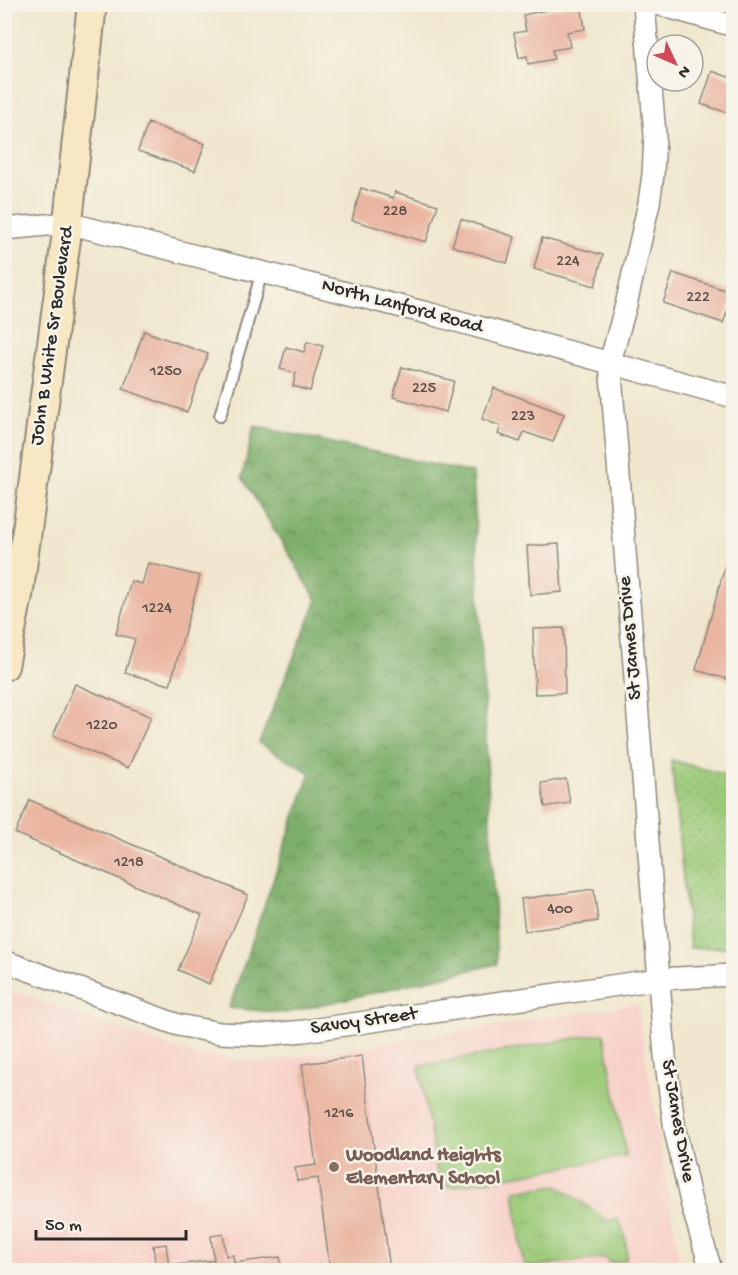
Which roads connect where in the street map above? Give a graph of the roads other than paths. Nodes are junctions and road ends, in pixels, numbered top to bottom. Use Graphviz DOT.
graph roads {
  1 [pos="92,4"];
  2 [pos="644,4"];
  3 [pos="657,4"];
  4 [pos="734,26"];
  5 [pos="68,223"];
  6 [pos="4,229"];
  7 [pos="262,272"];
  8 [pos="609,362"];
  9 [pos="734,397"];
  10 [pos="220,416"];
  11 [pos="4,666"];
  12 [pos="4,961"];
  13 [pos="734,975"];
  14 [pos="658,980"];
  15 [pos="711,1270"];
  1 -- 5 [label="main road, John B White Sr Boulevard"];
  2 -- 8 [label="street, St James Drive"];
  3 -- 4 [label="street"];
  5 -- 6 [label="street, North Lanford Road"];
  5 -- 7 [label="street, North Lanford Road"];
  5 -- 11 [label="main road, John B White Sr Boulevard"];
  7 -- 8 [label="street, North Lanford Road"];
  7 -- 10 [label="lane"];
  8 -- 9 [label="street, North Lanford Road"];
  8 -- 14 [label="street, St James Drive"];
  12 -- 14 [label="street, Savoy Street"];
  13 -- 14 [label="street, Savoy Street"];
  14 -- 15 [label="street, St James Drive"];
}
